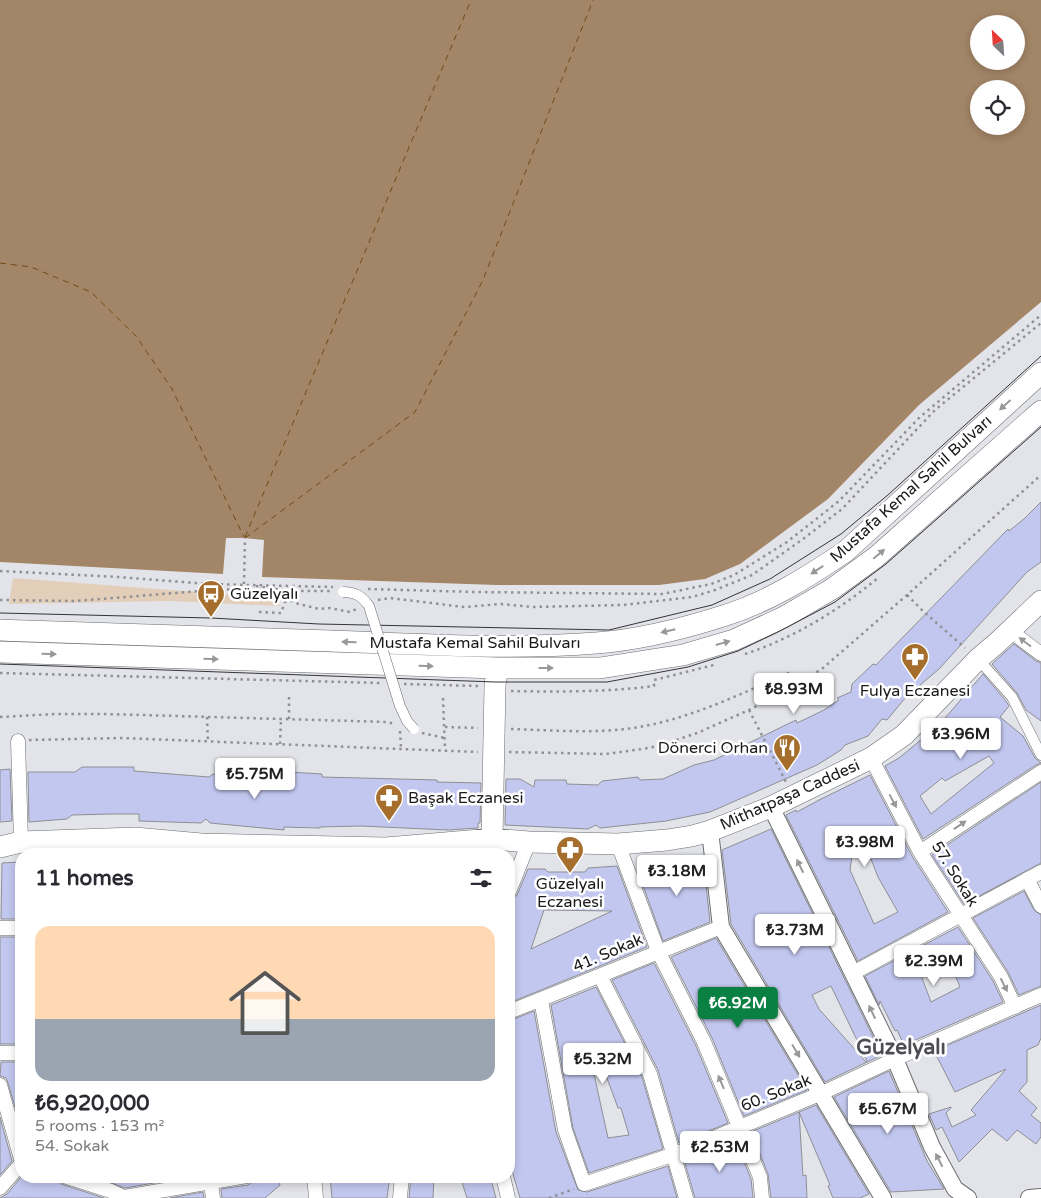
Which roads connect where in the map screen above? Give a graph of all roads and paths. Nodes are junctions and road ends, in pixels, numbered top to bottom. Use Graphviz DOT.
graph roads {
  1 [pos="1041,315"];
  2 [pos="1041,323"];
  3 [pos="1041,372"];
  4 [pos="1041,411"];
  5 [pos="1041,475"];
  6 [pos="245,538"];
  7 [pos="0,571"];
  8 [pos="244,584"];
  9 [pos="364,588"];
  10 [pos="340,589"];
  11 [pos="289,591"];
  12 [pos="907,596"];
  13 [pos="287,598"];
  14 [pos="0,600"];
  15 [pos="1041,601"];
  16 [pos="370,603"];
  17 [pos="361,607"];
  18 [pos="260,612"];
  19 [pos="0,630"];
  20 [pos="1009,630"];
  21 [pos="0,652"];
  22 [pos="1041,654"];
  23 [pos="978,659"];
  24 [pos="0,672"];
  25 [pos="496,677"];
  26 [pos="389,683"];
  27 [pos="399,683"];
  28 [pos="795,686"];
  29 [pos="289,694"];
  30 [pos="443,698"];
  31 [pos="749,710"];
  32 [pos="207,716"];
  33 [pos="0,717"];
  34 [pos="281,719"];
  35 [pos="289,719"];
  36 [pos="445,728"];
  37 [pos="494,728"];
  38 [pos="414,729"];
  39 [pos="445,738"];
  40 [pos="18,741"];
  41 [pos="208,742"];
  42 [pos="280,744"];
  43 [pos="400,748"];
  44 [pos="445,750"];
  45 [pos="493,752"];
  46 [pos="1041,755"];
  47 [pos="871,758"];
  48 [pos="1041,772"];
  49 [pos="793,796"];
  50 [pos="771,807"];
  51 [pos="710,831"];
  52 [pos="492,838"];
  53 [pos="21,842"];
  54 [pos="529,842"];
  55 [pos="618,844"];
  56 [pos="0,847"];
  57 [pos="195,848"];
  58 [pos="410,848"];
  59 [pos="920,852"];
  60 [pos="1041,872"];
  61 [pos="515,877"];
  62 [pos="1027,879"];
  63 [pos="1041,906"];
  64 [pos="960,915"];
  65 [pos="721,927"];
  66 [pos="0,928"];
  67 [pos="15,928"];
  68 [pos="658,951"];
  69 [pos="853,974"];
  70 [pos="600,976"];
  71 [pos="1041,996"];
  72 [pos="541,1000"];
  73 [pos="1015,1006"];
  74 [pos="515,1010"];
  75 [pos="0,1053"];
  76 [pos="15,1053"];
  77 [pos="895,1059"];
  78 [pos="0,1085"];
  79 [pos="822,1093"];
  80 [pos="740,1127"];
  81 [pos="15,1139"];
  82 [pos="675,1154"];
  83 [pos="15,1171"];
  84 [pos="86,1183"];
  85 [pos="192,1183"];
  86 [pos="211,1183"];
  87 [pos="315,1183"];
  88 [pos="401,1183"];
  89 [pos="505,1183"];
  90 [pos="584,1184"];
  91 [pos="0,1188"];
  92 [pos="1041,1197"];
  93 [pos="124,1198"];
  94 [pos="213,1198"];
  95 [pos="316,1198"];
  96 [pos="400,1198"];
  97 [pos="508,1198"];
  98 [pos="549,1198"];
  99 [pos="686,1198"];
  100 [pos="762,1198"];
  101 [pos="883,1198"];
  102 [pos="968,1198"];
  103 [pos="1029,1198"];
  1 -- 9 [label="path"];
  2 -- 16 [label="path"];
  3 -- 19 [label="main road, Mustafa Kemal Sahil Bulvarı, one-way"];
  25 -- 4 [label="main road, Mustafa Kemal Sahil Bulvarı, one-way"];
  5 -- 12 [label="path"];
  6 -- 8 [label="path"];
  7 -- 8 [label="path"];
  8 -- 10 [label="path"];
  8 -- 11 [label="path"];
  10 -- 11 [label="path"];
  10 -- 38 [label="street, bridge"];
  11 -- 13 [label="path"];
  12 -- 23 [label="path"];
  12 -- 28 [label="path"];
  13 -- 14 [label="path"];
  13 -- 17 [label="path"];
  13 -- 18 [label="path"];
  15 -- 20 [label="main road, Mithatpaşa Caddesi"];
  22 -- 20 [label="street, one-way"];
  20 -- 23 [label="main road, Mithatpaşa Caddesi"];
  21 -- 25 [label="main road, Mustafa Kemal Sahil Bulvarı, one-way"];
  23 -- 46 [label="street"];
  23 -- 47 [label="main road, Mithatpaşa Caddesi"];
  24 -- 26 [label="path"];
  25 -- 27 [label="path"];
  25 -- 37 [label="main road"];
  28 -- 31 [label="path"];
  28 -- 37 [label="path"];
  29 -- 35 [label="path"];
  30 -- 36 [label="path"];
  31 -- 45 [label="path"];
  31 -- 49 [label="path"];
  32 -- 33 [label="path"];
  32 -- 34 [label="path"];
  32 -- 41 [label="path"];
  34 -- 35 [label="path"];
  34 -- 42 [label="path"];
  35 -- 43 [label="path"];
  36 -- 37 [label="path"];
  36 -- 39 [label="path"];
  37 -- 45 [label="main road"];
  38 -- 39 [label="path"];
  39 -- 44 [label="path"];
  40 -- 41 [label="path"];
  40 -- 53 [label="street"];
  41 -- 42 [label="path"];
  42 -- 43 [label="path"];
  43 -- 44 [label="path"];
  44 -- 45 [label="path"];
  45 -- 52 [label="main road"];
  47 -- 49 [label="main road, Mithatpaşa Caddesi"];
  47 -- 59 [label="street, 57. Sokak, one-way"];
  59 -- 48 [label="street, one-way"];
  49 -- 50 [label="main road, Mithatpaşa Caddesi"];
  50 -- 51 [label="main road, Mithatpaşa Caddesi"];
  69 -- 50 [label="street, one-way"];
  51 -- 55 [label="main road, Mithatpaşa Caddesi"];
  51 -- 65 [label="street"];
  52 -- 54 [label="main road, Mithatpaşa Caddesi"];
  52 -- 58 [label="main road, Mithatpaşa Caddesi"];
  53 -- 56 [label="main road, Mithatpaşa Caddesi"];
  53 -- 57 [label="main road, Mithatpaşa Caddesi"];
  54 -- 55 [label="main road, Mithatpaşa Caddesi"];
  54 -- 61 [label="street"];
  55 -- 68 [label="street"];
  59 -- 64 [label="street, 57. Sokak"];
  60 -- 62 [label="street"];
  62 -- 63 [label="street"];
  62 -- 64 [label="street"];
  64 -- 69 [label="street"];
  64 -- 73 [label="street, 57. Sokak, one-way"];
  65 -- 68 [label="street, 41. Sokak"];
  65 -- 79 [label="street, one-way"];
  66 -- 67 [label="street"];
  68 -- 70 [label="street, 41. Sokak"];
  80 -- 68 [label="street, one-way"];
  77 -- 69 [label="street, one-way"];
  70 -- 72 [label="street, 41. Sokak"];
  70 -- 82 [label="street"];
  71 -- 73 [label="street, 60. Sokak"];
  72 -- 74 [label="street, 41. Sokak"];
  72 -- 90 [label="street"];
  73 -- 77 [label="street, 60. Sokak"];
  75 -- 76 [label="street"];
  77 -- 79 [label="street, 60. Sokak"];
  102 -- 77 [label="street, one-way"];
  78 -- 81 [label="street"];
  79 -- 80 [label="street, 60. Sokak"];
  79 -- 101 [label="street"];
  80 -- 82 [label="street, 60. Sokak"];
  80 -- 100 [label="street"];
  82 -- 90 [label="street, 60. Sokak"];
  82 -- 99 [label="street"];
  83 -- 91 [label="street"];
  84 -- 93 [label="street"];
  85 -- 93 [label="street"];
  86 -- 94 [label="street"];
  87 -- 95 [label="street"];
  88 -- 96 [label="street"];
  89 -- 97 [label="street"];
  90 -- 98 [label="path"];
  92 -- 103 [label="street"];
}
